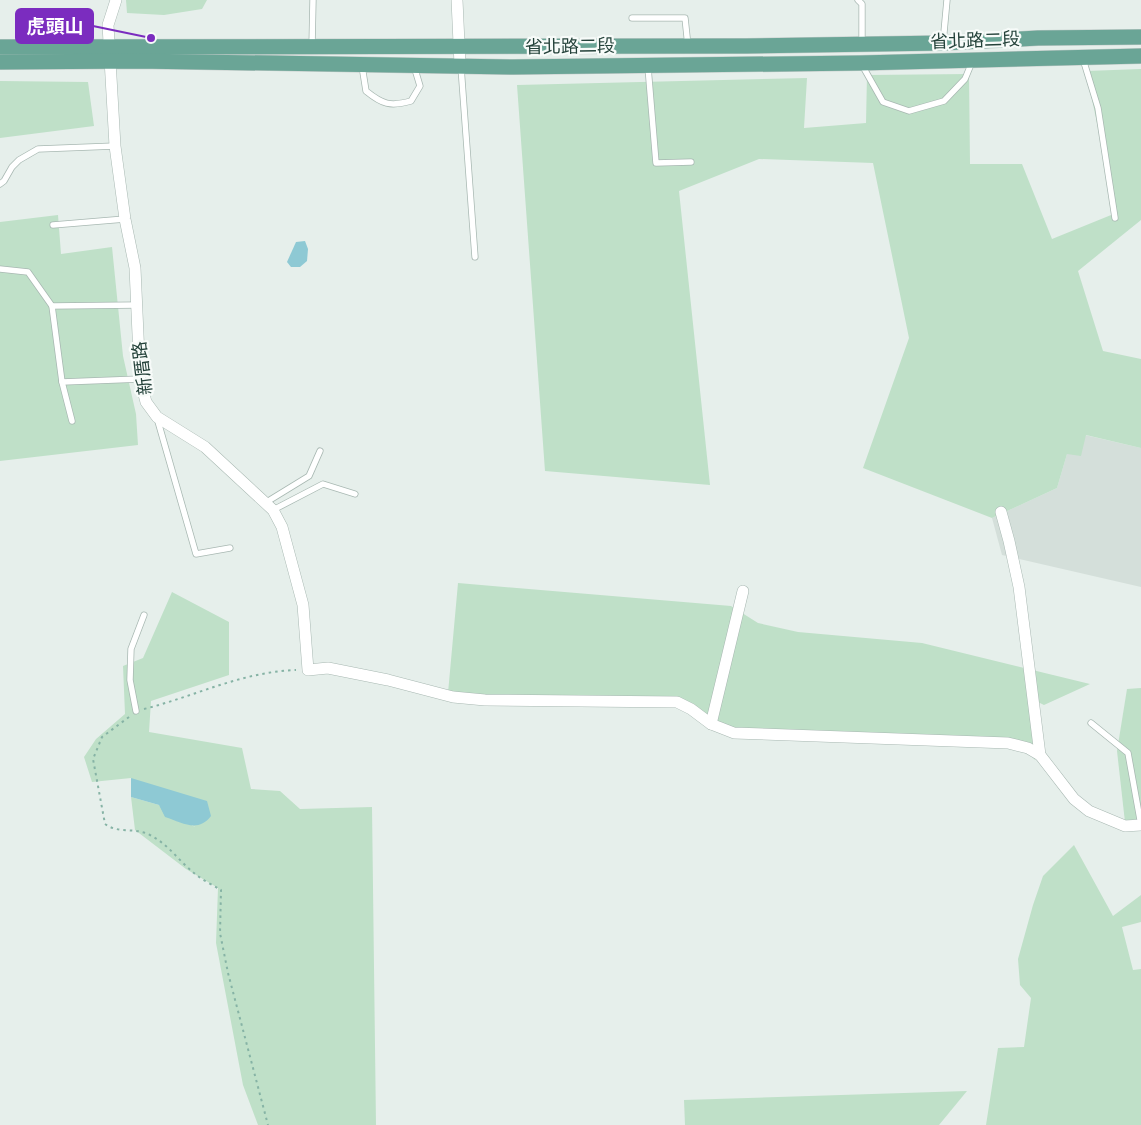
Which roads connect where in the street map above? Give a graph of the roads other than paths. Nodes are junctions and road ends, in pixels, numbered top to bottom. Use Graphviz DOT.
graph roads {
  1 [pos="116,0"];
  2 [pos="313,0"];
  3 [pos="457,0"];
  4 [pos="858,0"];
  5 [pos="947,0"];
  6 [pos="632,18"];
  7 [pos="1141,37"];
  8 [pos="943,43"];
  9 [pos="862,44"];
  10 [pos="459,45"];
  11 [pos="312,46"];
  12 [pos="688,46"];
  13 [pos="0,47"];
  14 [pos="108,47"];
  15 [pos="1141,56"];
  16 [pos="1083,57"];
  17 [pos="973,60"];
  18 [pos="0,62"];
  19 [pos="111,62"];
  20 [pos="860,63"];
  21 [pos="362,64"];
  22 [pos="414,64"];
  23 [pos="460,65"];
  24 [pos="647,65"];
  25 [pos="115,146"];
  26 [pos="691,162"];
  27 [pos="0,184"];
  28 [pos="1115,218"];
  29 [pos="125,219"];
  30 [pos="52,225"];
  31 [pos="475,258"];
  32 [pos="0,269"];
  33 [pos="138,305"];
  34 [pos="52,306"];
  35 [pos="140,379"];
  36 [pos="62,382"];
  37 [pos="157,418"];
  38 [pos="72,421"];
  39 [pos="320,451"];
  40 [pos="355,494"];
  41 [pos="269,507"];
  42 [pos="1001,512"];
  43 [pos="230,548"];
  44 [pos="742,591"];
  45 [pos="144,615"];
  46 [pos="136,711"];
  47 [pos="711,724"];
  48 [pos="1091,724"];
  49 [pos="1040,755"];
  50 [pos="1141,825"];
  1 -- 14 [label="street, 新厝路"];
  2 -- 11 [label="lane"];
  3 -- 10 [label="street"];
  4 -- 9 [label="lane"];
  5 -- 8 [label="lane"];
  6 -- 12 [label="lane"];
  7 -- 8 [label="main road, 省北路二段"];
  8 -- 9 [label="main road, 省北路二段"];
  9 -- 12 [label="main road, 省北路二段"];
  10 -- 11 [label="main road, 省北路二段"];
  10 -- 12 [label="main road, 省北路二段"];
  10 -- 23 [label="street"];
  11 -- 14 [label="main road, 省北路二段"];
  13 -- 14 [label="main road, 省北路二段"];
  14 -- 19 [label="street, 新厝路"];
  15 -- 16 [label="main road, 省北路二段"];
  16 -- 17 [label="main road, 省北路二段"];
  16 -- 28 [label="lane"];
  17 -- 20 [label="main road, 省北路二段"];
  17 -- 20 [label="lane"];
  18 -- 19 [label="main road, 省北路二段"];
  19 -- 21 [label="main road, 省北路二段"];
  19 -- 25 [label="street, 新厝路"];
  20 -- 24 [label="main road, 省北路二段"];
  21 -- 22 [label="main road, 省北路二段"];
  21 -- 22 [label="lane"];
  22 -- 23 [label="main road, 省北路二段"];
  23 -- 24 [label="main road, 省北路二段"];
  23 -- 31 [label="lane"];
  24 -- 26 [label="lane"];
  25 -- 27 [label="lane"];
  25 -- 29 [label="street, 新厝路"];
  29 -- 30 [label="lane"];
  29 -- 33 [label="street, 新厝路"];
  32 -- 34 [label="lane"];
  33 -- 34 [label="lane"];
  33 -- 35 [label="street, 新厝路"];
  34 -- 36 [label="lane"];
  35 -- 36 [label="lane"];
  35 -- 37 [label="street, 新厝路"];
  36 -- 38 [label="lane"];
  37 -- 41 [label="street, 新厝路"];
  37 -- 43 [label="lane"];
  39 -- 41 [label="lane"];
  40 -- 41 [label="lane"];
  41 -- 47 [label="street, 新厝路"];
  42 -- 49 [label="street"];
  44 -- 47 [label="street"];
  45 -- 46 [label="lane"];
  47 -- 49 [label="street"];
  48 -- 50 [label="lane"];
  49 -- 50 [label="street"];
}
